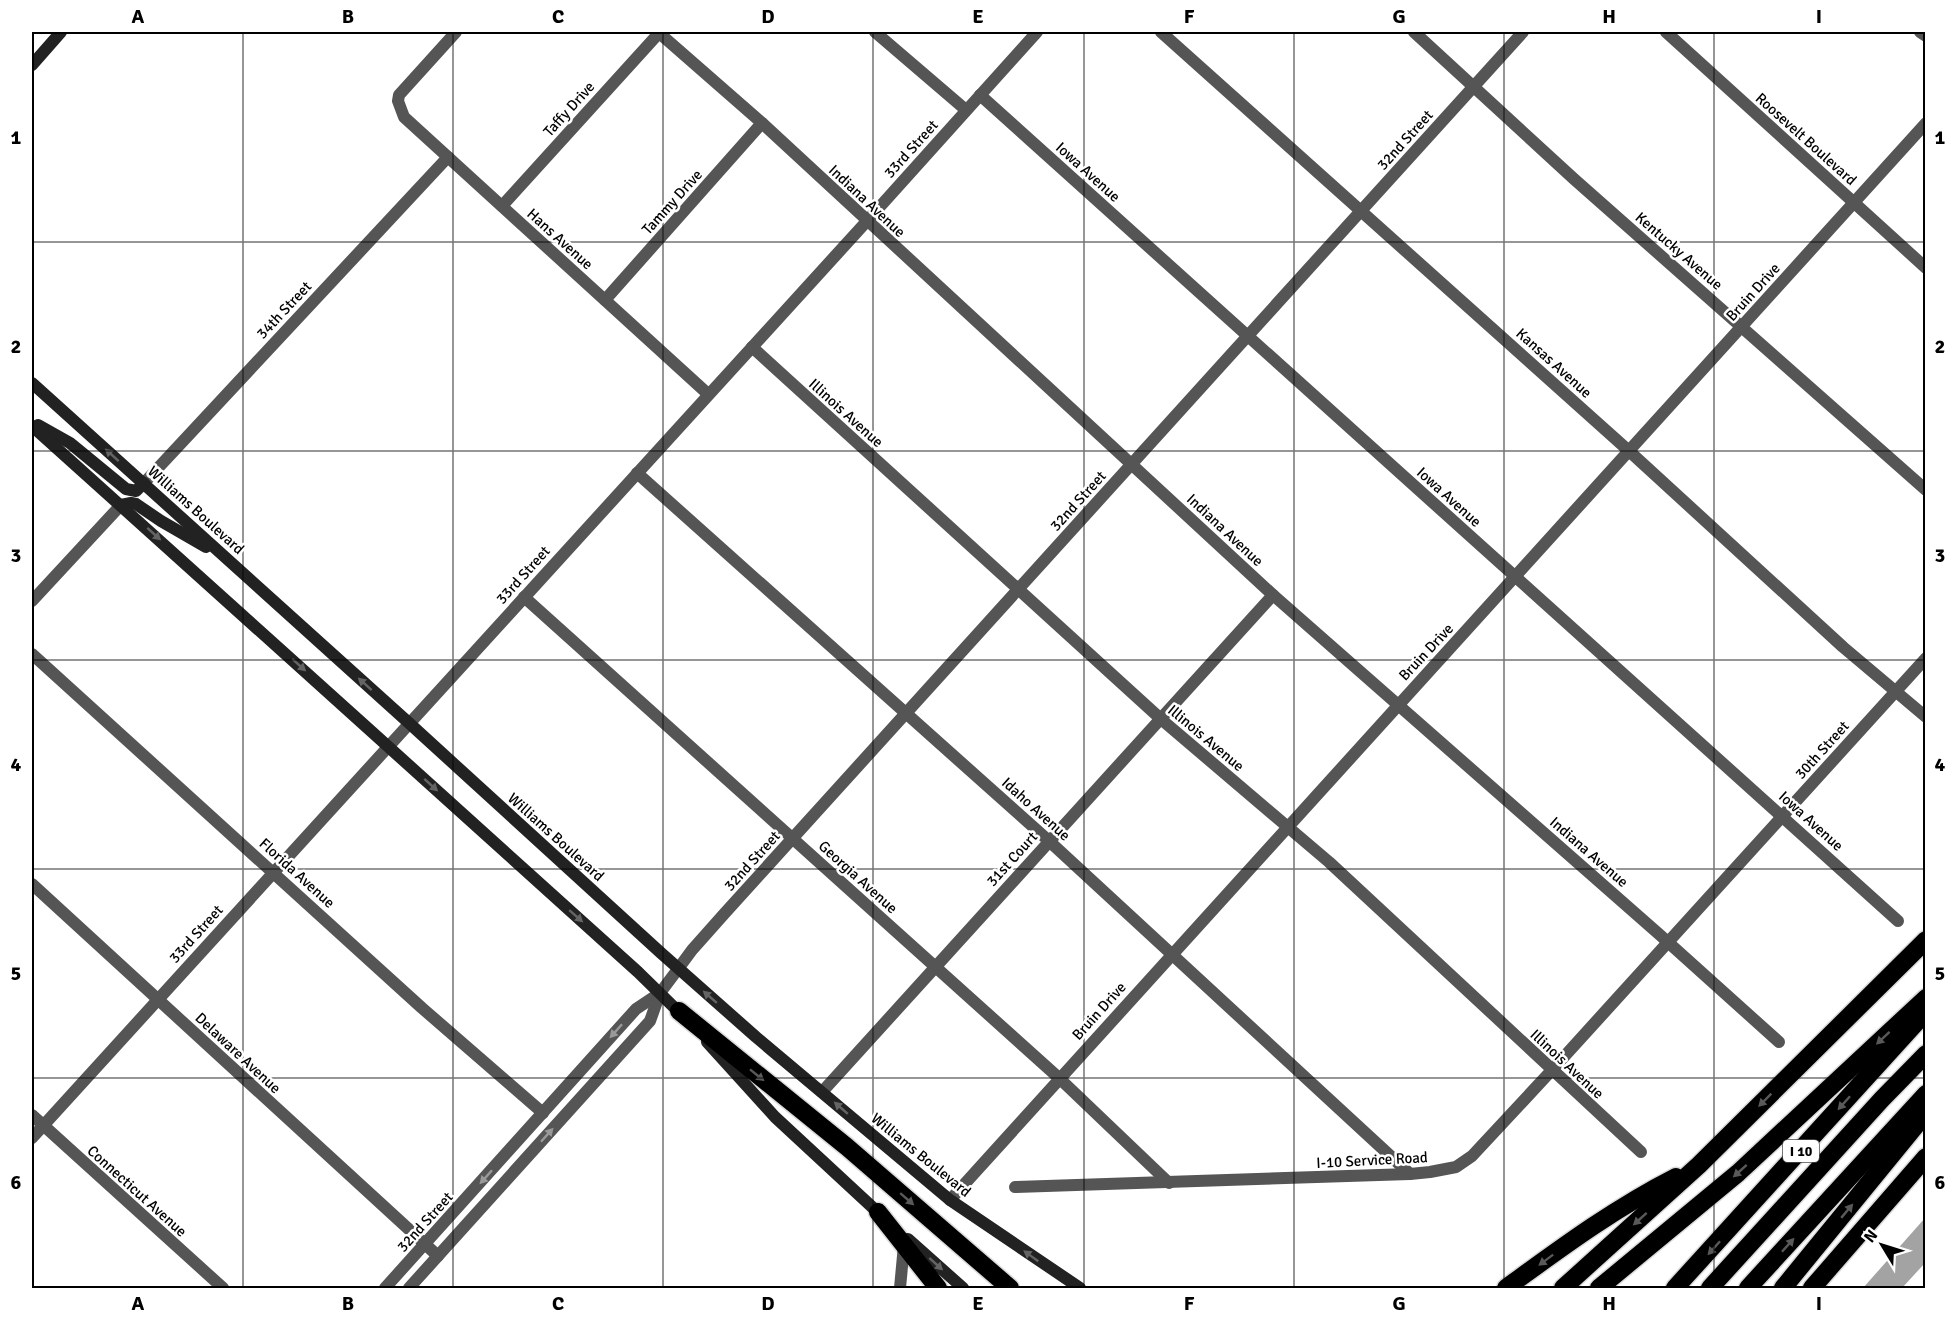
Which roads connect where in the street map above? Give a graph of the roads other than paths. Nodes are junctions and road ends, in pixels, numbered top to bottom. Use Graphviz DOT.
graph roads {
  1 [pos="61,32"];
  2 [pos="456,32"];
  3 [pos="658,32"];
  4 [pos="875,32"];
  5 [pos="1037,32"];
  6 [pos="1161,32"];
  7 [pos="1414,32"];
  8 [pos="1523,32"];
  9 [pos="1666,32"];
  10 [pos="1920,32"];
  11 [pos="1926,36"];
  12 [pos="32,65"];
  13 [pos="1474,87"];
  14 [pos="980,95"];
  15 [pos="966,110"];
  16 [pos="762,123"];
  17 [pos="1926,123"];
  18 [pos="448,157"];
  19 [pos="1853,203"];
  20 [pos="502,206"];
  21 [pos="1362,210"];
  22 [pos="867,221"];
  23 [pos="1926,268"];
  24 [pos="605,300"];
  25 [pos="1742,327"];
  26 [pos="1249,336"];
  27 [pos="752,347"];
  28 [pos="32,383"];
  29 [pos="708,394"];
  30 [pos="32,424"];
  31 [pos="1629,451"];
  32 [pos="1132,464"];
  33 [pos="637,473"];
  34 [pos="144,483"];
  35 [pos="1926,490"];
  36 [pos="121,505"];
  37 [pos="228,560"];
  38 [pos="1515,578"];
  39 [pos="1017,590"];
  40 [pos="1273,594"];
  41 [pos="524,597"];
  42 [pos="32,601"];
  43 [pos="32,654"];
  44 [pos="1926,658"];
  45 [pos="1895,691"];
  46 [pos="1398,704"];
  47 [pos="906,712"];
  48 [pos="1926,717"];
  49 [pos="1162,720"];
  50 [pos="409,723"];
  51 [pos="388,746"];
  52 [pos="1783,816"];
  53 [pos="1287,826"];
  54 [pos="793,838"];
  55 [pos="1049,841"];
  56 [pos="273,872"];
  57 [pos="32,884"];
  58 [pos="1898,921"];
  59 [pos="1926,940"];
  60 [pos="1668,942"];
  61 [pos="1172,954"];
  62 [pos="935,966"];
  63 [pos="678,969"];
  64 [pos="660,993"];
  65 [pos="1926,998"];
  66 [pos="157,999"];
  67 [pos="679,1011"];
  68 [pos="1926,1012"];
  69 [pos="1779,1042"];
  70 [pos="1926,1054"];
  71 [pos="1552,1070"];
  72 [pos="1059,1078"];
  73 [pos="822,1092"];
  74 [pos="1926,1094"];
  75 [pos="543,1113"];
  76 [pos="1926,1113"];
  77 [pos="32,1115"];
  78 [pos="43,1125"];
  79 [pos="32,1138"];
  80 [pos="519,1140"];
  81 [pos="532,1152"];
  82 [pos="1641,1152"];
  83 [pos="1926,1157"];
  84 [pos="1699,1166"];
  85 [pos="1410,1174"];
  86 [pos="1169,1183"];
  87 [pos="1015,1187"];
  88 [pos="950,1200"];
  89 [pos="878,1212"];
  90 [pos="425,1244"];
  91 [pos="904,1245"];
  92 [pos="438,1256"];
  93 [pos="223,1288"];
  94 [pos="385,1288"];
  95 [pos="409,1288"];
  96 [pos="900,1288"];
  97 [pos="938,1288"];
  98 [pos="963,1288"];
  99 [pos="1010,1288"];
  100 [pos="1080,1288"];
  101 [pos="1506,1288"];
  102 [pos="1563,1288"];
  103 [pos="1599,1288"];
  104 [pos="1675,1288"];
  105 [pos="1710,1288"];
  106 [pos="1749,1288"];
  107 [pos="1783,1288"];
  108 [pos="1812,1288"];
  1 -- 12 [label="main road"];
  2 -- 18 [label="street, Hans Avenue"];
  3 -- 16 [label="street, Indiana Avenue"];
  3 -- 20 [label="street, Taffy Drive"];
  4 -- 15 [label="street"];
  5 -- 14 [label="street, 33rd Street"];
  6 -- 21 [label="street, Kansas Avenue"];
  7 -- 13 [label="street, Kentucky Avenue"];
  8 -- 13 [label="street, 32nd Street"];
  9 -- 19 [label="street, Roosevelt Boulevard"];
  10 -- 11 [label="street"];
  13 -- 21 [label="street, 32nd Street"];
  13 -- 25 [label="street, Kentucky Avenue"];
  14 -- 15 [label="street, 33rd Street"];
  14 -- 26 [label="street, Iowa Avenue"];
  15 -- 22 [label="street, 33rd Street"];
  16 -- 22 [label="street, Indiana Avenue"];
  16 -- 24 [label="street, Tammy Drive"];
  17 -- 19 [label="street, Bruin Drive"];
  18 -- 20 [label="street, Hans Avenue"];
  18 -- 34 [label="street, 34th Street"];
  19 -- 23 [label="street, Roosevelt Boulevard"];
  19 -- 25 [label="street, Bruin Drive"];
  20 -- 24 [label="street, Hans Avenue"];
  21 -- 26 [label="street, 32nd Street"];
  21 -- 31 [label="street, Kansas Avenue"];
  22 -- 27 [label="street, 33rd Street"];
  22 -- 32 [label="street, Indiana Avenue"];
  24 -- 29 [label="street, Hans Avenue"];
  25 -- 31 [label="street, Bruin Drive"];
  25 -- 35 [label="street, Kentucky Avenue"];
  26 -- 32 [label="street, 32nd Street"];
  26 -- 38 [label="street, Iowa Avenue"];
  27 -- 29 [label="street, 33rd Street"];
  27 -- 39 [label="street, Illinois Avenue"];
  34 -- 28 [label="main road, Williams Boulevard, one-way"];
  29 -- 33 [label="street, 33rd Street"];
  30 -- 34 [label="main road"];
  30 -- 36 [label="main road"];
  31 -- 38 [label="street, Bruin Drive"];
  31 -- 45 [label="street, Kansas Avenue"];
  32 -- 39 [label="street, 32nd Street"];
  32 -- 40 [label="street, Indiana Avenue"];
  33 -- 41 [label="street, 33rd Street"];
  33 -- 47 [label="street, Idaho Avenue"];
  34 -- 37 [label="main road, Williams Boulevard"];
  36 -- 37 [label="main road"];
  36 -- 42 [label="street"];
  36 -- 51 [label="main road, one-way"];
  50 -- 37 [label="main road, Williams Boulevard, one-way"];
  38 -- 46 [label="street, Bruin Drive"];
  38 -- 52 [label="street, Iowa Avenue"];
  39 -- 47 [label="street, 32nd Street"];
  39 -- 49 [label="street, Illinois Avenue"];
  40 -- 46 [label="street, Indiana Avenue"];
  40 -- 49 [label="street, 31st Court"];
  41 -- 50 [label="street, 33rd Street"];
  41 -- 54 [label="street, Georgia Avenue"];
  43 -- 56 [label="street, Florida Avenue"];
  44 -- 45 [label="street, 30th Street"];
  45 -- 48 [label="street, Kansas Avenue"];
  45 -- 52 [label="street, 30th Street"];
  46 -- 53 [label="street, Bruin Drive"];
  46 -- 60 [label="street, Indiana Avenue"];
  47 -- 54 [label="street, 32nd Street"];
  47 -- 55 [label="street, Idaho Avenue"];
  49 -- 53 [label="street, Illinois Avenue"];
  49 -- 55 [label="street, 31st Court"];
  50 -- 51 [label="street, 33rd Street"];
  50 -- 63 [label="main road, Williams Boulevard"];
  51 -- 56 [label="street, 33rd Street"];
  51 -- 64 [label="main road, one-way"];
  52 -- 58 [label="street, Iowa Avenue"];
  52 -- 60 [label="street, 30th Street"];
  53 -- 61 [label="street, Bruin Drive"];
  53 -- 71 [label="street, Illinois Avenue"];
  54 -- 62 [label="street, Georgia Avenue"];
  54 -- 63 [label="street, 32nd Street"];
  55 -- 61 [label="street, Idaho Avenue"];
  55 -- 62 [label="street, 31st Court"];
  56 -- 66 [label="street, 33rd Street"];
  56 -- 75 [label="street, Florida Avenue"];
  57 -- 66 [label="street, Delaware Avenue"];
  59 -- 84 [label="highway, one-way"];
  60 -- 69 [label="street, Indiana Avenue"];
  60 -- 71 [label="street, I-10 Service Road"];
  61 -- 72 [label="street, Bruin Drive"];
  61 -- 85 [label="street, Idaho Avenue"];
  62 -- 72 [label="street, Georgia Avenue"];
  62 -- 73 [label="street, 31st Court"];
  63 -- 64 [label="street, 32nd Street"];
  73 -- 63 [label="main road, Williams Boulevard, one-way"];
  64 -- 67 [label="main road"];
  64 -- 75 [label="street, 32nd Street, one-way"];
  81 -- 64 [label="street, 32nd Street, one-way"];
  65 -- 103 [label="highway, one-way"];
  66 -- 78 [label="street, 33rd Street"];
  66 -- 90 [label="street, Delaware Avenue"];
  67 -- 89 [label="main road"];
  67 -- 99 [label="highway, one-way"];
  68 -- 104 [label="highway, I 10, one-way"];
  70 -- 105 [label="highway"];
  71 -- 82 [label="street, Illinois Avenue"];
  71 -- 85 [label="street, I-10 Service Road"];
  72 -- 86 [label="street, Georgia Avenue"];
  72 -- 88 [label="street, Bruin Drive"];
  88 -- 73 [label="main road, Williams Boulevard, one-way"];
  106 -- 74 [label="highway, one-way"];
  75 -- 80 [label="street, 32nd Street"];
  107 -- 76 [label="highway, one-way"];
  77 -- 78 [label="street, Connecticut Avenue"];
  78 -- 79 [label="street, 33rd Street"];
  78 -- 93 [label="street, Connecticut Avenue"];
  80 -- 81 [label="street"];
  80 -- 90 [label="street, 32nd Street, one-way"];
  81 -- 92 [label="street, 32nd Street"];
  83 -- 108 [label="highway"];
  84 -- 101 [label="highway, one-way"];
  84 -- 102 [label="highway, one-way"];
  85 -- 86 [label="street, I-10 Service Road"];
  86 -- 87 [label="street, I-10 Service Road"];
  100 -- 88 [label="main road, Williams Boulevard, one-way"];
  89 -- 91 [label="highway"];
  89 -- 98 [label="main road, one-way"];
  90 -- 92 [label="street, Delaware Avenue"];
  90 -- 94 [label="street, 32nd Street"];
  91 -- 96 [label="street"];
  91 -- 97 [label="highway"];
  92 -- 95 [label="street, 32nd Street"];
}
